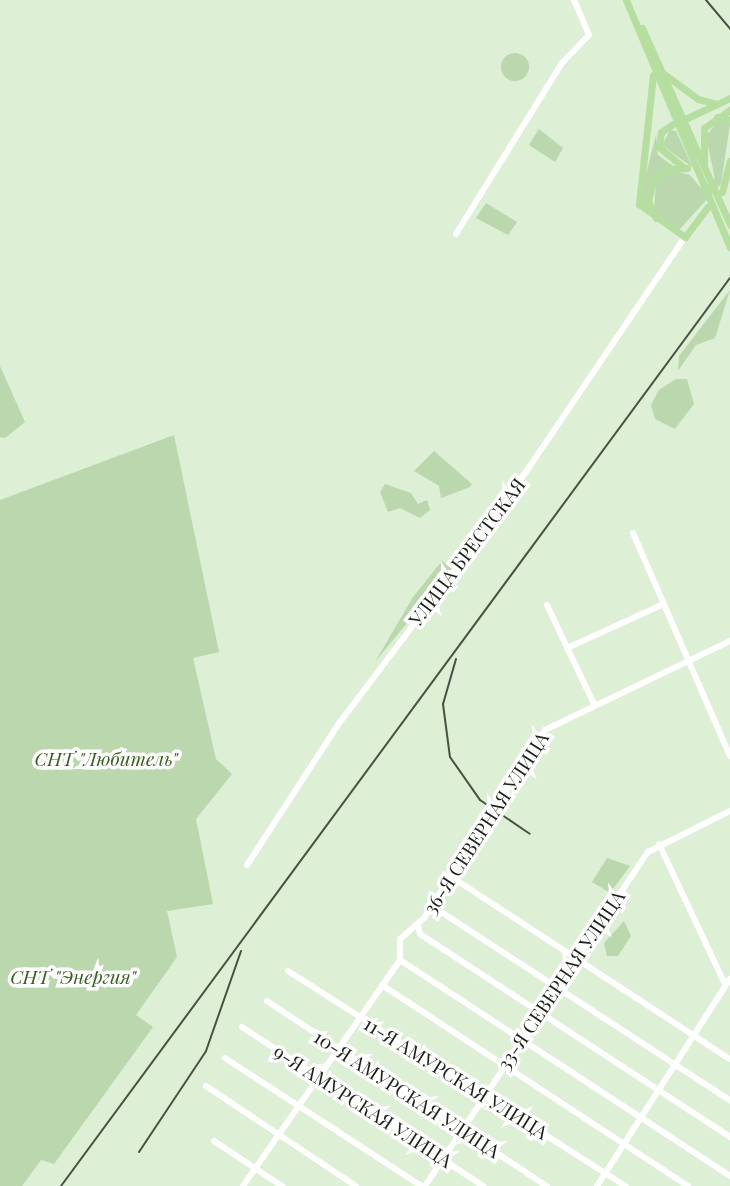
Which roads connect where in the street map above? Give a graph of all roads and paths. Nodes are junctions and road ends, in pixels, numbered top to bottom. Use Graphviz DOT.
graph roads {
  1 [pos="574,0"];
  2 [pos="626,0"];
  3 [pos="657,71"];
  4 [pos="730,98"];
  5 [pos="717,104"];
  6 [pos="730,110"];
  7 [pos="716,117"];
  8 [pos="685,119"];
  9 [pos="730,120"];
  10 [pos="683,131"];
  11 [pos="647,145"];
  12 [pos="730,161"];
  13 [pos="704,167"];
  14 [pos="687,169"];
  15 [pos="700,175"];
  16 [pos="708,185"];
  17 [pos="722,192"];
  18 [pos="708,207"];
  19 [pos="661,223"];
  20 [pos="730,225"];
  21 [pos="456,233"];
  22 [pos="685,237"];
  23 [pos="730,247"];
  24 [pos="633,533"];
  25 [pos="547,605"];
  26 [pos="662,605"];
  27 [pos="730,641"];
  28 [pos="567,648"];
  29 [pos="686,661"];
  30 [pos="594,704"];
  31 [pos="730,756"];
  32 [pos="730,811"];
  33 [pos="659,844"];
  34 [pos="247,865"];
  35 [pos="450,876"];
  36 [pos="432,906"];
  37 [pos="418,925"];
  38 [pos="575,958"];
  39 [pos="400,960"];
  40 [pos="288,971"];
  41 [pos="727,981"];
  42 [pos="382,985"];
  43 [pos="556,986"];
  44 [pos="267,1001"];
  45 [pos="538,1013"];
  46 [pos="360,1016"];
  47 [pos="242,1027"];
  48 [pos="696,1037"];
  49 [pos="521,1040"];
  50 [pos="337,1048"];
  51 [pos="225,1058"];
  52 [pos="730,1059"];
  53 [pos="504,1065"];
  54 [pos="677,1066"];
  55 [pos="317,1077"];
  56 [pos="206,1086"];
  57 [pos="660,1092"];
  58 [pos="484,1095"];
  59 [pos="730,1100"];
  60 [pos="298,1106"];
  61 [pos="643,1118"];
  62 [pos="462,1129"];
  63 [pos="279,1135"];
  64 [pos="730,1137"];
  65 [pos="214,1141"];
  66 [pos="625,1145"];
  67 [pos="442,1159"];
  68 [pos="255,1169"];
  69 [pos="606,1174"];
  70 [pos="730,1176"];
  71 [pos="243,1186"];
  72 [pos="282,1186"];
  73 [pos="356,1186"];
  74 [pos="423,1186"];
  75 [pos="483,1186"];
  76 [pos="547,1186"];
  77 [pos="597,1186"];
  78 [pos="625,1186"];
  79 [pos="688,1186"];
  1 -- 21 [label="street"];
  2 -- 3 [label="main road"];
  3 -- 5 [label="main road"];
  3 -- 10 [label="main road"];
  3 -- 11 [label="main road"];
  4 -- 5 [label="main road"];
  5 -- 8 [label="main road"];
  6 -- 7 [label="main road"];
  7 -- 9 [label="main road"];
  7 -- 13 [label="main road"];
  10 -- 13 [label="main road"];
  10 -- 15 [label="main road"];
  11 -- 14 [label="main road"];
  11 -- 19 [label="main road"];
  12 -- 17 [label="main road"];
  13 -- 16 [label="main road"];
  14 -- 15 [label="main road"];
  14 -- 19 [label="main road"];
  15 -- 16 [label="main road"];
  16 -- 20 [label="main road"];
  16 -- 23 [label="main road"];
  18 -- 22 [label="main road"];
  19 -- 22 [label="main road"];
  22 -- 34 [label="street, УЛИЦА БРЕСТСКАЯ"];
  24 -- 26 [label="street"];
  25 -- 28 [label="street"];
  26 -- 28 [label="street"];
  26 -- 29 [label="street"];
  27 -- 29 [label="street, 36-Я СЕВЕРНАЯ УЛИЦА"];
  28 -- 30 [label="street"];
  29 -- 30 [label="street, 36-Я СЕВЕРНАЯ УЛИЦА"];
  29 -- 31 [label="street"];
  30 -- 35 [label="street, 36-Я СЕВЕРНАЯ УЛИЦА"];
  32 -- 33 [label="street, 33-Я СЕВЕРНАЯ УЛИЦА"];
  33 -- 38 [label="street, 33-Я СЕВЕРНАЯ УЛИЦА"];
  33 -- 41 [label="street"];
  35 -- 36 [label="street, 36-Я СЕВЕРНАЯ УЛИЦА"];
  35 -- 38 [label="street"];
  36 -- 37 [label="street, 36-Я СЕВЕРНАЯ УЛИЦА"];
  36 -- 43 [label="street"];
  37 -- 39 [label="street, 36-Я СЕВЕРНАЯ УЛИЦА"];
  37 -- 45 [label="street"];
  38 -- 43 [label="street, 33-Я СЕВЕРНАЯ УЛИЦА"];
  38 -- 48 [label="street"];
  39 -- 42 [label="street, 36-Я СЕВЕРНАЯ УЛИЦА"];
  39 -- 49 [label="street"];
  40 -- 46 [label="street, 11-Я АМУРСКАЯ УЛИЦА"];
  41 -- 48 [label="street"];
  42 -- 46 [label="street, 36-Я СЕВЕРНАЯ УЛИЦА"];
  42 -- 53 [label="street"];
  43 -- 45 [label="street, 33-Я СЕВЕРНАЯ УЛИЦА"];
  43 -- 54 [label="street"];
  44 -- 50 [label="street, 10-Я АМУРСКАЯ УЛИЦА"];
  45 -- 49 [label="street, 33-Я СЕВЕРНАЯ УЛИЦА"];
  45 -- 57 [label="street"];
  46 -- 50 [label="street, 36-Я СЕВЕРНАЯ УЛИЦА"];
  46 -- 58 [label="street, 11-Я АМУРСКАЯ УЛИЦА"];
  47 -- 55 [label="street, 9-Я АМУРСКАЯ УЛИЦА"];
  48 -- 52 [label="street"];
  48 -- 54 [label="street"];
  49 -- 53 [label="street, 33-Я СЕВЕРНАЯ УЛИЦА"];
  49 -- 61 [label="street"];
  50 -- 55 [label="street, 36-Я СЕВЕРНАЯ УЛИЦА"];
  50 -- 62 [label="street, 10-Я АМУРСКАЯ УЛИЦА"];
  51 -- 60 [label="street"];
  53 -- 58 [label="street, 33-Я СЕВЕРНАЯ УЛИЦА"];
  53 -- 66 [label="street"];
  54 -- 57 [label="street"];
  54 -- 59 [label="street"];
  55 -- 60 [label="street, 36-Я СЕВЕРНАЯ УЛИЦА"];
  55 -- 67 [label="street, 9-Я АМУРСКАЯ УЛИЦА"];
  56 -- 63 [label="street"];
  57 -- 61 [label="street"];
  57 -- 64 [label="street"];
  58 -- 62 [label="street, 33-Я СЕВЕРНАЯ УЛИЦА"];
  58 -- 69 [label="street, 11-Я АМУРСКАЯ УЛИЦА"];
  60 -- 63 [label="street, 36-Я СЕВЕРНАЯ УЛИЦА"];
  60 -- 74 [label="street"];
  61 -- 66 [label="street"];
  61 -- 70 [label="street"];
  62 -- 67 [label="street, 33-Я СЕВЕРНАЯ УЛИЦА"];
  62 -- 76 [label="street, 10-Я АМУРСКАЯ УЛИЦА"];
  63 -- 68 [label="street, 36-Я СЕВЕРНАЯ УЛИЦА"];
  63 -- 73 [label="street"];
  65 -- 68 [label="street"];
  66 -- 69 [label="street"];
  66 -- 79 [label="street"];
  67 -- 74 [label="street, 33-Я СЕВЕРНАЯ УЛИЦА"];
  67 -- 75 [label="street, 9-Я АМУРСКАЯ УЛИЦА"];
  68 -- 71 [label="street, 36-Я СЕВЕРНАЯ УЛИЦА"];
  68 -- 72 [label="street"];
  69 -- 77 [label="street"];
  69 -- 78 [label="street, 11-Я АМУРСКАЯ УЛИЦА"];
}
